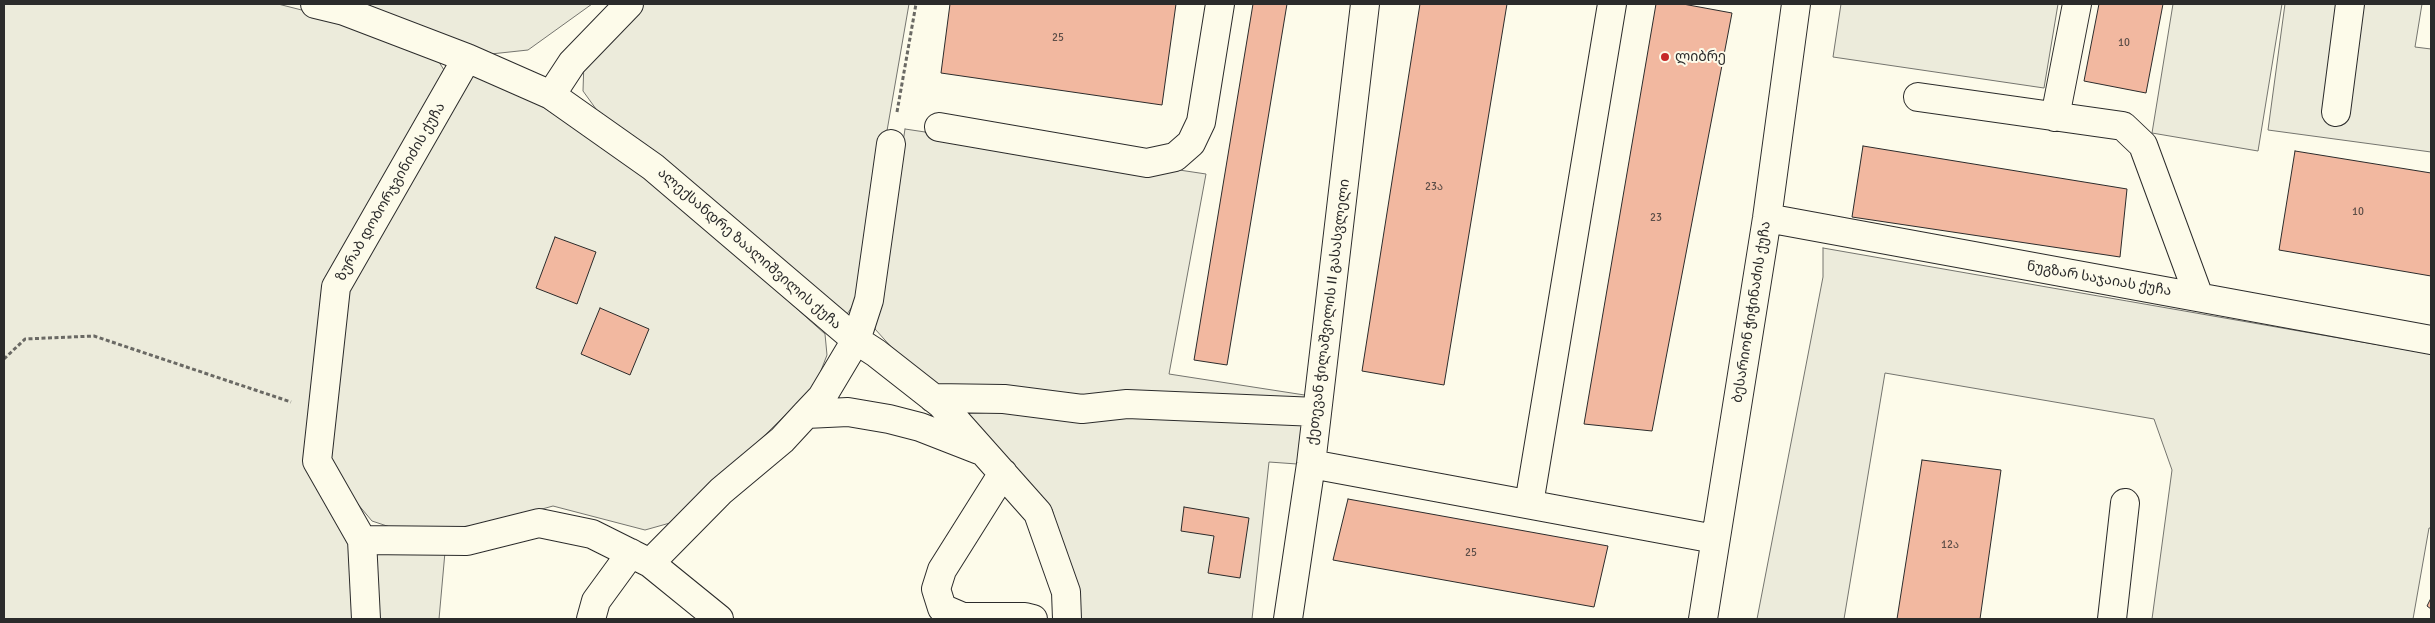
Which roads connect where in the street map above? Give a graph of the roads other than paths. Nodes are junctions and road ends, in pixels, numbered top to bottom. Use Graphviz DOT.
graph roads {
  1 [pos="315,4"];
  2 [pos="629,4"];
  3 [pos="1220,4"];
  4 [pos="1365,4"];
  5 [pos="1612,4"];
  6 [pos="1796,4"];
  7 [pos="2077,4"];
  8 [pos="2350,4"];
  9 [pos="467,58"];
  10 [pos="551,95"];
  11 [pos="1918,97"];
  12 [pos="2336,112"];
  13 [pos="2055,117"];
  14 [pos="939,127"];
  15 [pos="892,144"];
  16 [pos="1767,218"];
  17 [pos="2199,297"];
  18 [pos="856,340"];
  19 [pos="2431,340"];
  20 [pos="933,398"];
  21 [pos="1317,412"];
  22 [pos="806,414"];
  23 [pos="984,452"];
  24 [pos="1311,464"];
  25 [pos="1002,473"];
  26 [pos="2126,503"];
  27 [pos="1529,504"];
  28 [pos="362,540"];
  29 [pos="1715,540"];
  30 [pos="640,558"];
  31 [pos="366,619"];
  32 [pos="591,619"];
  33 [pos="719,619"];
  34 [pos="1033,619"];
  35 [pos="1067,619"];
  36 [pos="1288,619"];
  37 [pos="1703,619"];
  38 [pos="2112,619"];
  1 -- 9 [label="street, ალექსანდრე ზაალიშვილის ქუჩა"];
  2 -- 10 [label="street"];
  3 -- 14 [label="street"];
  4 -- 21 [label="street, ქეთევან ჭილაშვილის II გასასვლელი"];
  5 -- 27 [label="street"];
  6 -- 16 [label="street, ბესარიონ ჭიჭინაძის ქუჩა"];
  7 -- 13 [label="street"];
  8 -- 12 [label="street"];
  9 -- 10 [label="street, ალექსანდრე ზაალიშვილის ქუჩა"];
  9 -- 28 [label="street, ზურაბ დობორჯგინიძის ქუჩა"];
  10 -- 18 [label="street, ალექსანდრე ზაალიშვილის ქუჩა"];
  11 -- 13 [label="street"];
  13 -- 17 [label="street"];
  15 -- 18 [label="street"];
  16 -- 17 [label="street, ნუგზარ საჯაიას ქუჩა"];
  16 -- 29 [label="street, ბესარიონ ჭიჭინაძის ქუჩა"];
  17 -- 19 [label="street, ნუგზარ საჯაიას ქუჩა"];
  18 -- 20 [label="street, ალექსანდრე ზაალიშვილის ქუჩა"];
  18 -- 22 [label="street"];
  20 -- 21 [label="street"];
  20 -- 23 [label="street, ალექსანდრე ზაალიშვილის ქუჩა"];
  21 -- 24 [label="street, ქეთევან ჭილაშვილის II გასასვლელი"];
  22 -- 23 [label="street"];
  22 -- 30 [label="street"];
  23 -- 25 [label="street, ალექსანდრე ზაალიშვილის ქუჩა"];
  24 -- 27 [label="street"];
  24 -- 36 [label="street, ქეთევან ჭილაშვილის II გასასვლელი"];
  25 -- 34 [label="street"];
  25 -- 35 [label="street, ალექსანდრე ზაალიშვილის ქუჩა"];
  26 -- 38 [label="street"];
  27 -- 29 [label="street"];
  28 -- 30 [label="street"];
  28 -- 31 [label="street, ზურაბ დობორჯგინიძის ქუჩა"];
  29 -- 37 [label="street, ბესარიონ ჭიჭინაძის ქუჩა"];
  30 -- 32 [label="street"];
  30 -- 33 [label="street"];
}
